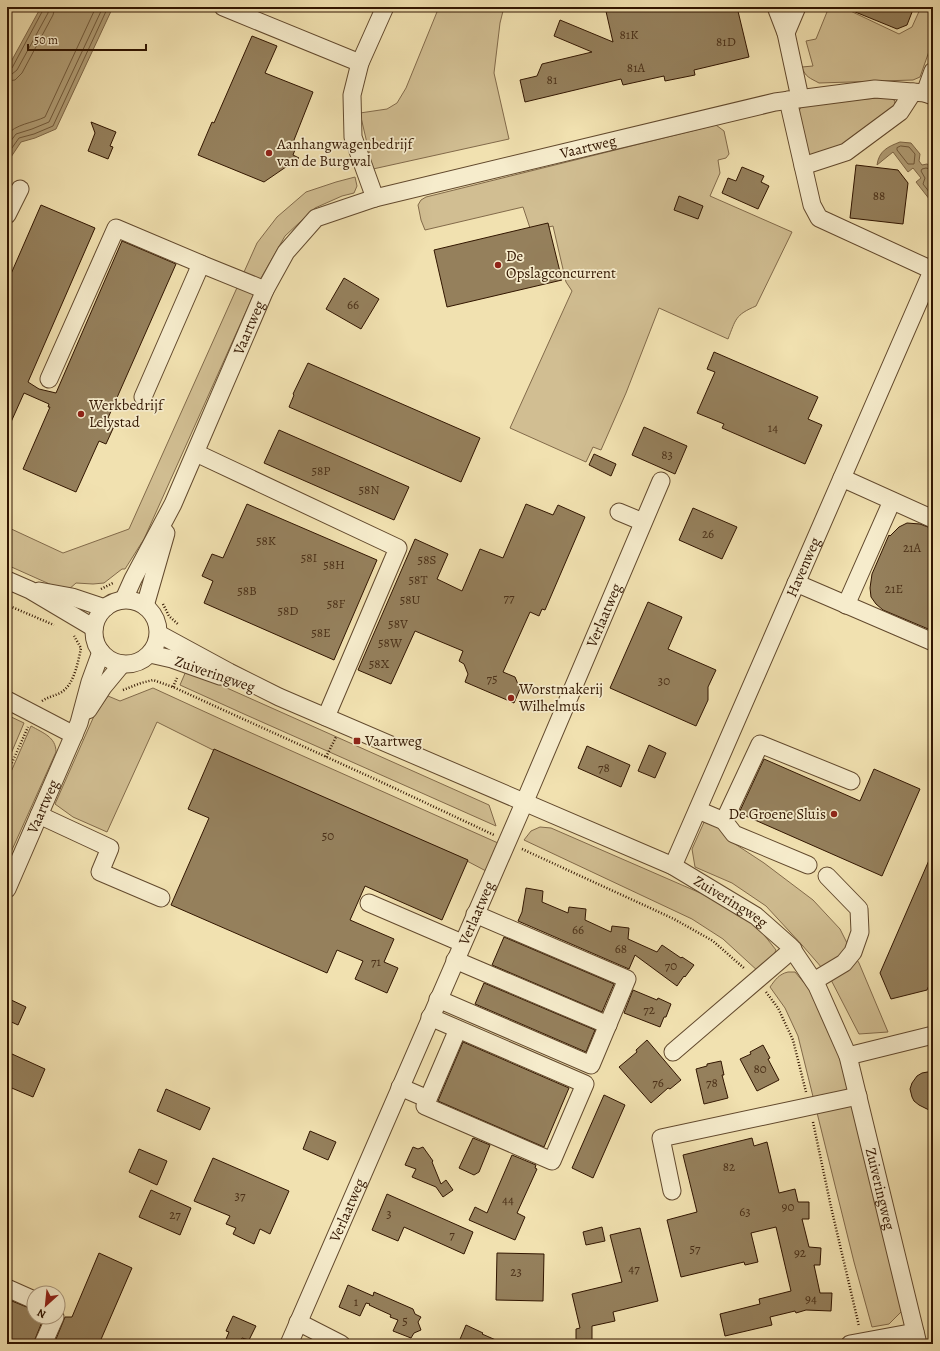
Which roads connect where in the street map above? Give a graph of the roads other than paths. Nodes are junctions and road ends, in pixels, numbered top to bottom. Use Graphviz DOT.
graph roads {
  1 [pos="223,7"];
  2 [pos="385,7"];
  3 [pos="776,7"];
  4 [pos="797,7"];
  5 [pos="786,33"];
  6 [pos="360,63"];
  7 [pos="933,71"];
  8 [pos="924,93"];
  9 [pos="794,99"];
  10 [pos="803,166"];
  11 [pos="20,189"];
  12 [pos="376,198"];
  13 [pos="7,215"];
  14 [pos="201,264"];
  15 [pos="933,270"];
  16 [pos="265,290"];
  17 [pos="49,379"];
  18 [pos="143,397"];
  19 [pos="196,453"];
  20 [pos="842,478"];
  21 [pos="661,481"];
  22 [pos="892,501"];
  23 [pos="174,504"];
  24 [pos="618,512"];
  25 [pos="933,519"];
  26 [pos="643,522"];
  27 [pos="7,580"];
  28 [pos="796,584"];
  29 [pos="30,590"];
  30 [pos="124,599"];
  31 [pos="846,605"];
  32 [pos="145,606"];
  33 [pos="105,608"];
  34 [pos="94,628"];
  35 [pos="159,634"];
  36 [pos="933,642"];
  37 [pos="101,652"];
  38 [pos="150,654"];
  39 [pos="122,664"];
  40 [pos="279,696"];
  41 [pos="7,699"];
  42 [pos="326,717"];
  43 [pos="76,729"];
  44 [pos="851,781"];
  45 [pos="525,802"];
  46 [pos="698,810"];
  47 [pos="39,815"];
  48 [pos="724,820"];
  49 [pos="808,865"];
  50 [pos="673,866"];
  51 [pos="827,876"];
  52 [pos="7,889"];
  53 [pos="161,898"];
  54 [pos="369,903"];
  55 [pos="475,914"];
  56 [pos="462,943"];
  57 [pos="792,950"];
  58 [pos="455,960"];
  59 [pos="814,981"];
  60 [pos="438,999"];
  61 [pos="430,1017"];
  62 [pos="608,1025"];
  63 [pos="458,1029"];
  64 [pos="933,1035"];
  65 [pos="673,1052"];
  66 [pos="848,1056"];
  67 [pos="400,1087"];
  68 [pos="858,1096"];
  69 [pos="428,1099"];
  70 [pos="672,1191"];
  71 [pos="7,1288"];
  72 [pos="26,1296"];
  73 [pos="298,1322"];
  74 [pos="51,1325"];
  75 [pos="917,1338"];
  76 [pos="857,1342"];
  77 [pos="43,1344"];
  78 [pos="289,1344"];
  79 [pos="341,1344"];
  1 -- 6 [label="street"];
  2 -- 6 [label="street"];
  3 -- 5 [label="street"];
  4 -- 5 [label="street"];
  5 -- 9 [label="street"];
  6 -- 12 [label="street"];
  7 -- 8 [label="street"];
  8 -- 9 [label="street, Vaartweg"];
  8 -- 10 [label="street"];
  9 -- 10 [label="street"];
  9 -- 12 [label="street, Vaartweg"];
  10 -- 15 [label="street"];
  11 -- 13 [label="street"];
  12 -- 16 [label="street, Vaartweg"];
  14 -- 16 [label="street"];
  14 -- 17 [label="street"];
  14 -- 18 [label="street"];
  15 -- 20 [label="street, Havenweg"];
  16 -- 19 [label="street, Vaartweg"];
  19 -- 23 [label="street, Vaartweg"];
  19 -- 42 [label="street"];
  20 -- 22 [label="street"];
  20 -- 28 [label="street, Havenweg"];
  21 -- 26 [label="street, Verlaatweg"];
  22 -- 25 [label="street"];
  22 -- 31 [label="street"];
  23 -- 30 [label="street, Vaartweg"];
  23 -- 32 [label="street, Vaartweg"];
  24 -- 26 [label="street"];
  26 -- 45 [label="street, Verlaatweg"];
  27 -- 29 [label="street"];
  28 -- 31 [label="street"];
  28 -- 46 [label="street, Havenweg"];
  29 -- 33 [label="street"];
  29 -- 34 [label="street"];
  30 -- 32 [label="street"];
  30 -- 33 [label="street"];
  31 -- 36 [label="street"];
  32 -- 35 [label="street"];
  33 -- 34 [label="street"];
  34 -- 37 [label="street"];
  35 -- 38 [label="street"];
  35 -- 40 [label="street, Zuiveringweg"];
  37 -- 39 [label="street"];
  37 -- 43 [label="street, Vaartweg"];
  38 -- 39 [label="street"];
  38 -- 40 [label="street, Zuiveringweg"];
  39 -- 43 [label="street, Vaartweg"];
  40 -- 42 [label="street, Zuiveringweg"];
  41 -- 43 [label="street"];
  42 -- 45 [label="street, Zuiveringweg"];
  43 -- 47 [label="street, Vaartweg"];
  44 -- 48 [label="street"];
  45 -- 50 [label="street, Zuiveringweg"];
  45 -- 55 [label="street, Verlaatweg"];
  46 -- 48 [label="street"];
  46 -- 50 [label="street, Havenweg"];
  47 -- 52 [label="street, Vaartweg"];
  47 -- 53 [label="street"];
  48 -- 49 [label="street"];
  50 -- 57 [label="street, Zuiveringweg"];
  51 -- 59 [label="street"];
  54 -- 56 [label="street"];
  55 -- 56 [label="street, Verlaatweg"];
  55 -- 62 [label="street"];
  56 -- 58 [label="street, Verlaatweg"];
  57 -- 59 [label="street, Zuiveringweg"];
  57 -- 65 [label="street"];
  58 -- 60 [label="street, Verlaatweg"];
  58 -- 62 [label="street"];
  59 -- 66 [label="street, Zuiveringweg"];
  60 -- 61 [label="street, Verlaatweg"];
  60 -- 62 [label="street"];
  61 -- 63 [label="street"];
  61 -- 67 [label="street, Verlaatweg"];
  63 -- 69 [label="street"];
  63 -- 69 [label="street"];
  64 -- 66 [label="street"];
  66 -- 68 [label="street, Zuiveringweg"];
  67 -- 69 [label="street"];
  67 -- 73 [label="street, Verlaatweg"];
  68 -- 70 [label="street"];
  68 -- 75 [label="street, Zuiveringweg"];
  71 -- 72 [label="street"];
  73 -- 78 [label="street, Verlaatweg"];
  73 -- 79 [label="street"];
  74 -- 77 [label="street"];
  75 -- 76 [label="street"];
}
